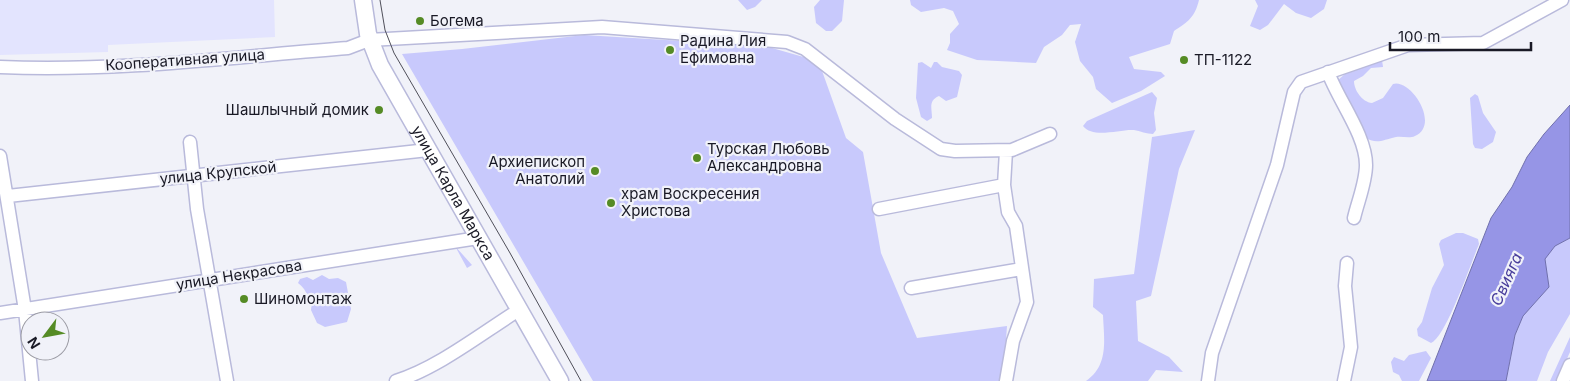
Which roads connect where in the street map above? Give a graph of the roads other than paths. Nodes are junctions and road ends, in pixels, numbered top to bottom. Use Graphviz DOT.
graph roads {
  1 [pos="363,0"];
  2 [pos="1562,0"];
  3 [pos="369,40"];
  4 [pos="0,67"];
  5 [pos="1328,72"];
  6 [pos="1050,134"];
  7 [pos="190,142"];
  8 [pos="428,150"];
  9 [pos="1006,151"];
  10 [pos="0,156"];
  11 [pos="193,175"];
  12 [pos="1004,185"];
  13 [pos="8,196"];
  14 [pos="879,209"];
  15 [pos="1354,218"];
  16 [pos="5,222"];
  17 [pos="478,238"];
  18 [pos="1347,263"];
  19 [pos="1022,269"];
  20 [pos="208,280"];
  21 [pos="910,288"];
  22 [pos="25,310"];
  23 [pos="519,310"];
  24 [pos="0,314"];
  25 [pos="1570,365"];
  26 [pos="32,381"];
  27 [pos="227,381"];
  28 [pos="396,381"];
  29 [pos="560,381"];
  30 [pos="1006,381"];
  31 [pos="1208,381"];
  32 [pos="1344,381"];
  33 [pos="1563,381"];
  1 -- 3 [label="main road, улица Карла Маркса"];
  2 -- 5 [label="street"];
  3 -- 4 [label="street, Кооперативная улица"];
  3 -- 8 [label="main road, улица Карла Маркса"];
  3 -- 9 [label="street, Кооперативная улица"];
  5 -- 15 [label="street"];
  5 -- 31 [label="street"];
  6 -- 9 [label="street"];
  7 -- 11 [label="street"];
  8 -- 11 [label="street, улица Крупской"];
  8 -- 17 [label="main road, улица Карла Маркса"];
  9 -- 12 [label="street"];
  10 -- 13 [label="street"];
  11 -- 13 [label="street, улица Крупской"];
  11 -- 20 [label="street"];
  12 -- 14 [label="street"];
  12 -- 19 [label="street"];
  13 -- 16 [label="street"];
  16 -- 22 [label="street"];
  17 -- 20 [label="street, улица Некрасова"];
  17 -- 23 [label="main road, улица Карла Маркса"];
  18 -- 32 [label="street"];
  19 -- 21 [label="street"];
  19 -- 30 [label="street"];
  20 -- 22 [label="street, улица Некрасова"];
  20 -- 27 [label="street"];
  22 -- 24 [label="street, улица Некрасова"];
  22 -- 26 [label="street"];
  23 -- 28 [label="street"];
  23 -- 29 [label="main road, улица Карла Маркса"];
  25 -- 33 [label="street"];
}
